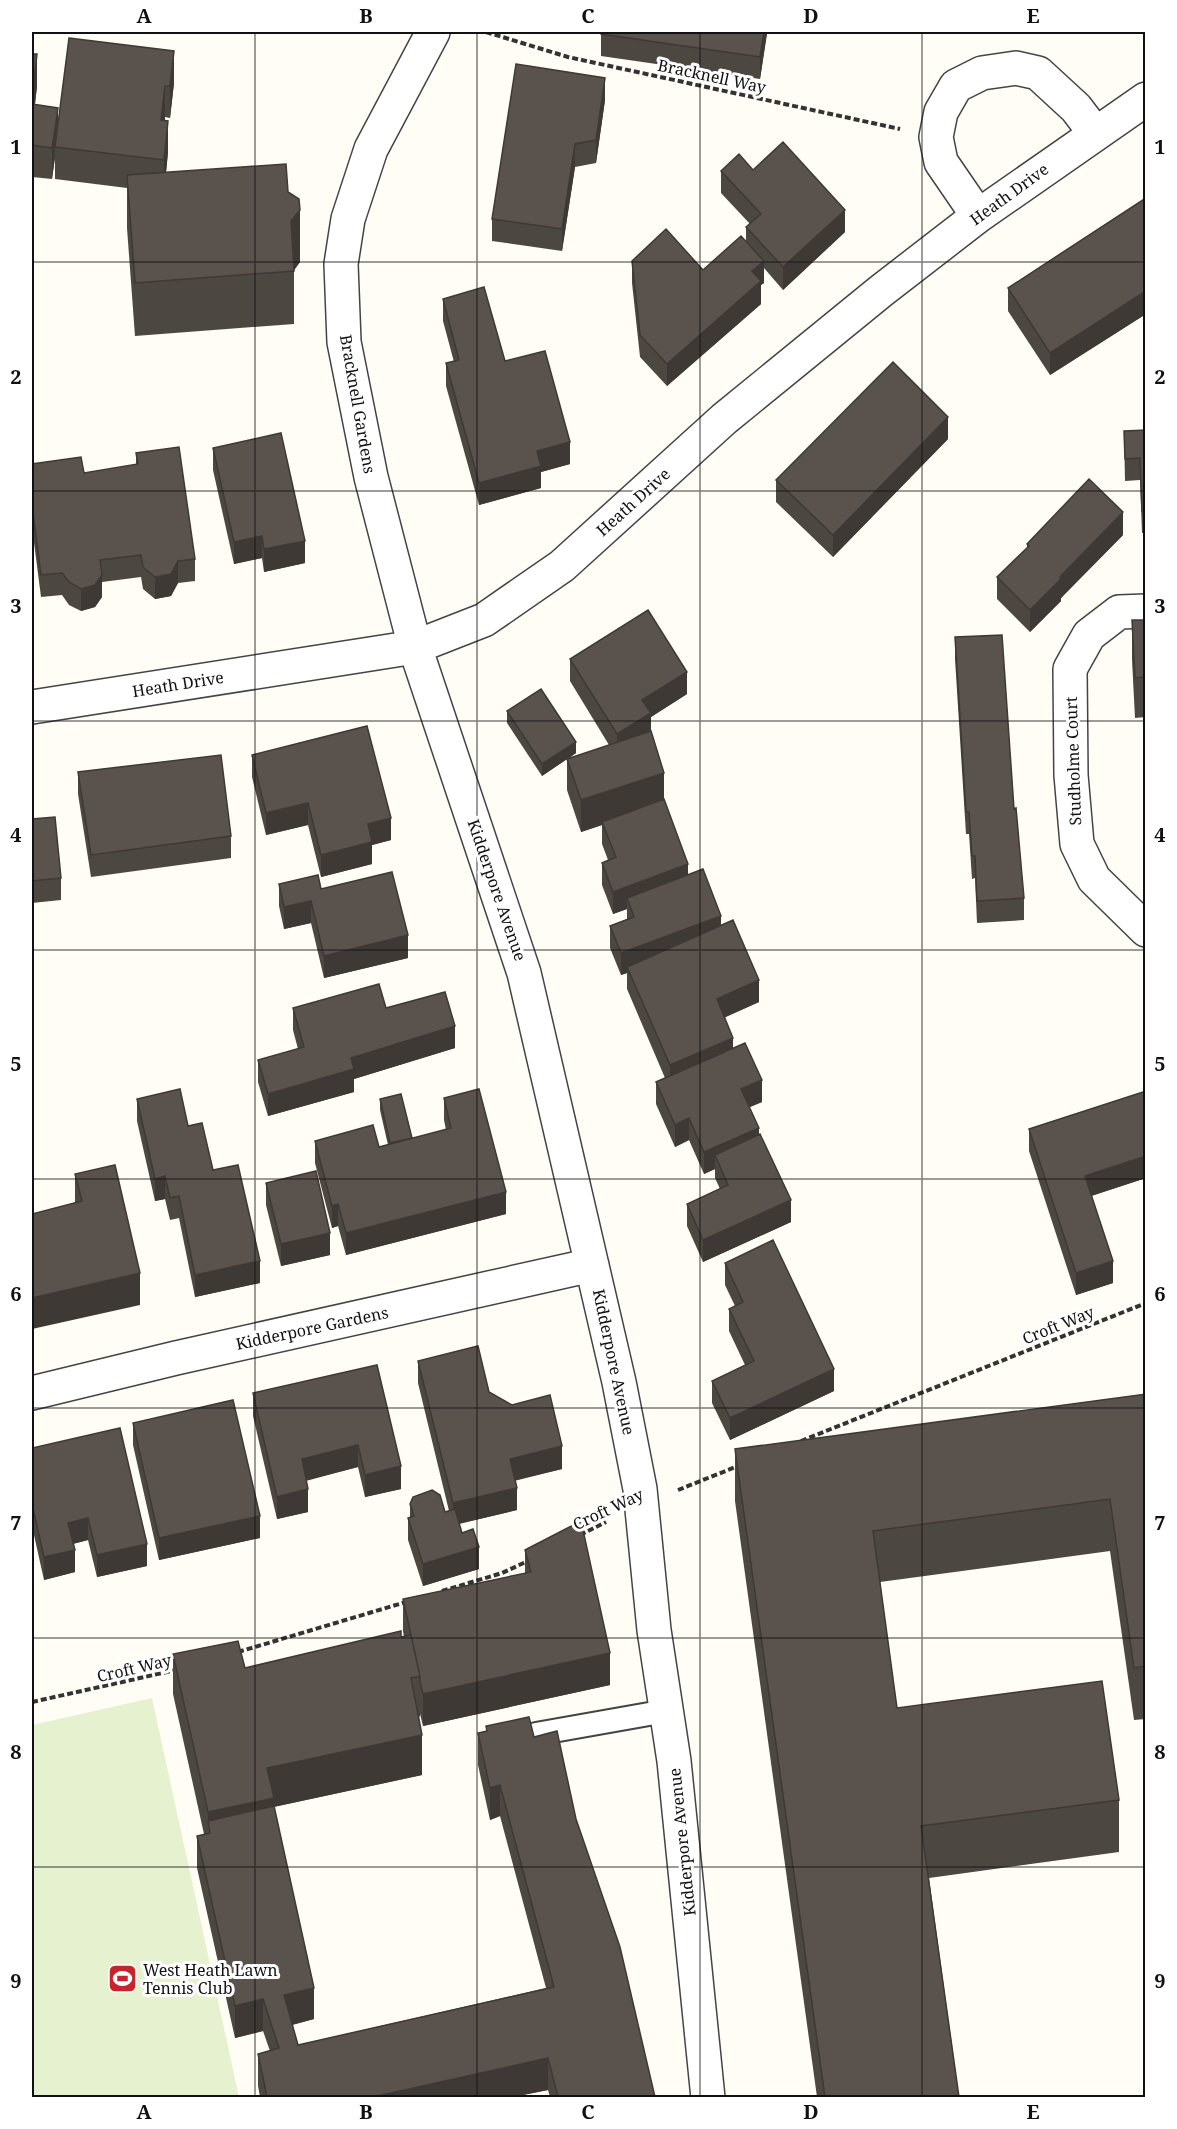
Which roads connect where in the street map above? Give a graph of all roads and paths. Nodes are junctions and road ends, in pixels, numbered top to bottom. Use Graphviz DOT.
graph roads {
  1 [pos="433,32"];
  2 [pos="486,32"];
  3 [pos="1146,99"];
  4 [pos="1095,133"];
  5 [pos="936,137"];
  6 [pos="978,216"];
  7 [pos="1146,611"];
  8 [pos="414,647"];
  9 [pos="32,707"];
  10 [pos="1146,930"];
  11 [pos="592,1265"];
  12 [pos="1146,1303"];
  13 [pos="32,1393"];
  14 [pos="795,1443"];
  15 [pos="740,1465"];
  16 [pos="641,1505"];
  17 [pos="577,1536"];
  18 [pos="534,1557"];
  19 [pos="434,1593"];
  20 [pos="412,1600"];
  21 [pos="231,1654"];
  22 [pos="186,1668"];
  23 [pos="32,1702"];
  24 [pos="666,1711"];
  25 [pos="536,1734"];
  26 [pos="708,2097"];
  1 -- 8 [label="street, Bracknell Gardens"];
  2 -- 5 [label="path, Bracknell Way"];
  3 -- 4 [label="street, Heath Drive"];
  4 -- 5 [label="street"];
  4 -- 6 [label="street, Heath Drive"];
  5 -- 6 [label="street"];
  6 -- 8 [label="street, Heath Drive"];
  7 -- 10 [label="street, Studholme Court"];
  8 -- 9 [label="street, Heath Drive"];
  8 -- 11 [label="street, Kidderpore Avenue"];
  11 -- 13 [label="street, Kidderpore Gardens"];
  11 -- 16 [label="street, Kidderpore Avenue"];
  12 -- 14 [label="path, Croft Way"];
  15 -- 16 [label="path, Croft Way"];
  16 -- 17 [label="path, Croft Way"];
  16 -- 24 [label="street, Kidderpore Avenue"];
  18 -- 19 [label="path"];
  20 -- 21 [label="path"];
  22 -- 23 [label="path, Croft Way"];
  24 -- 25 [label="lane"];
  24 -- 26 [label="street, Kidderpore Avenue"];
}
